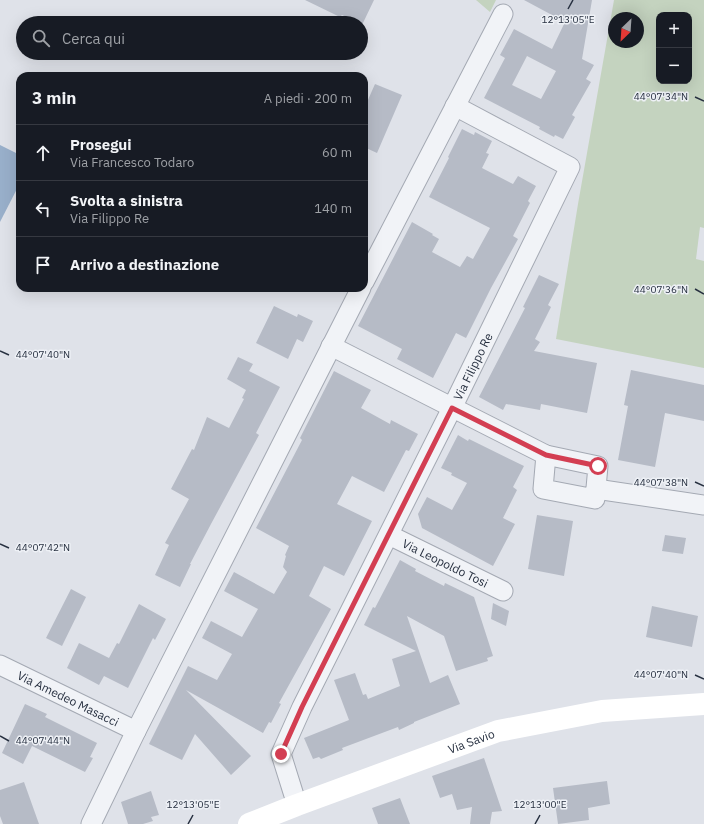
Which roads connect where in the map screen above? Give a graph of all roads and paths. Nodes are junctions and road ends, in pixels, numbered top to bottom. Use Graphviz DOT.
graph roads {
  1 [pos="503,14"];
  2 [pos="455,106"];
  3 [pos="368,274"];
  4 [pos="359,292"];
  5 [pos="331,346"];
  6 [pos="452,408"];
  7 [pos="546,455"];
  8 [pos="596,489"];
  9 [pos="704,505"];
  10 [pos="389,535"];
  11 [pos="503,591"];
  12 [pos="0,666"];
  13 [pos="704,704"];
  14 [pos="136,732"];
  15 [pos="297,805"];
  16 [pos="91,824"];
  17 [pos="249,824"];
  1 -- 2 [label="street"];
  2 -- 3 [label="street"];
  2 -- 6 [label="street, Via Filippo Re"];
  4 -- 5 [label="street"];
  5 -- 6 [label="street"];
  5 -- 14 [label="street"];
  6 -- 7 [label="street"];
  6 -- 10 [label="street, Via Filippo Re"];
  7 -- 8 [label="street"];
  7 -- 8 [label="street"];
  8 -- 9 [label="street"];
  10 -- 11 [label="street, Via Leopoldo Tosi"];
  10 -- 15 [label="street, Via Filippo Re"];
  12 -- 14 [label="street, Via Amedeo Masacci"];
  13 -- 15 [label="street, Via Savio"];
  14 -- 16 [label="street"];
  15 -- 17 [label="street, Via Savio"];
}
